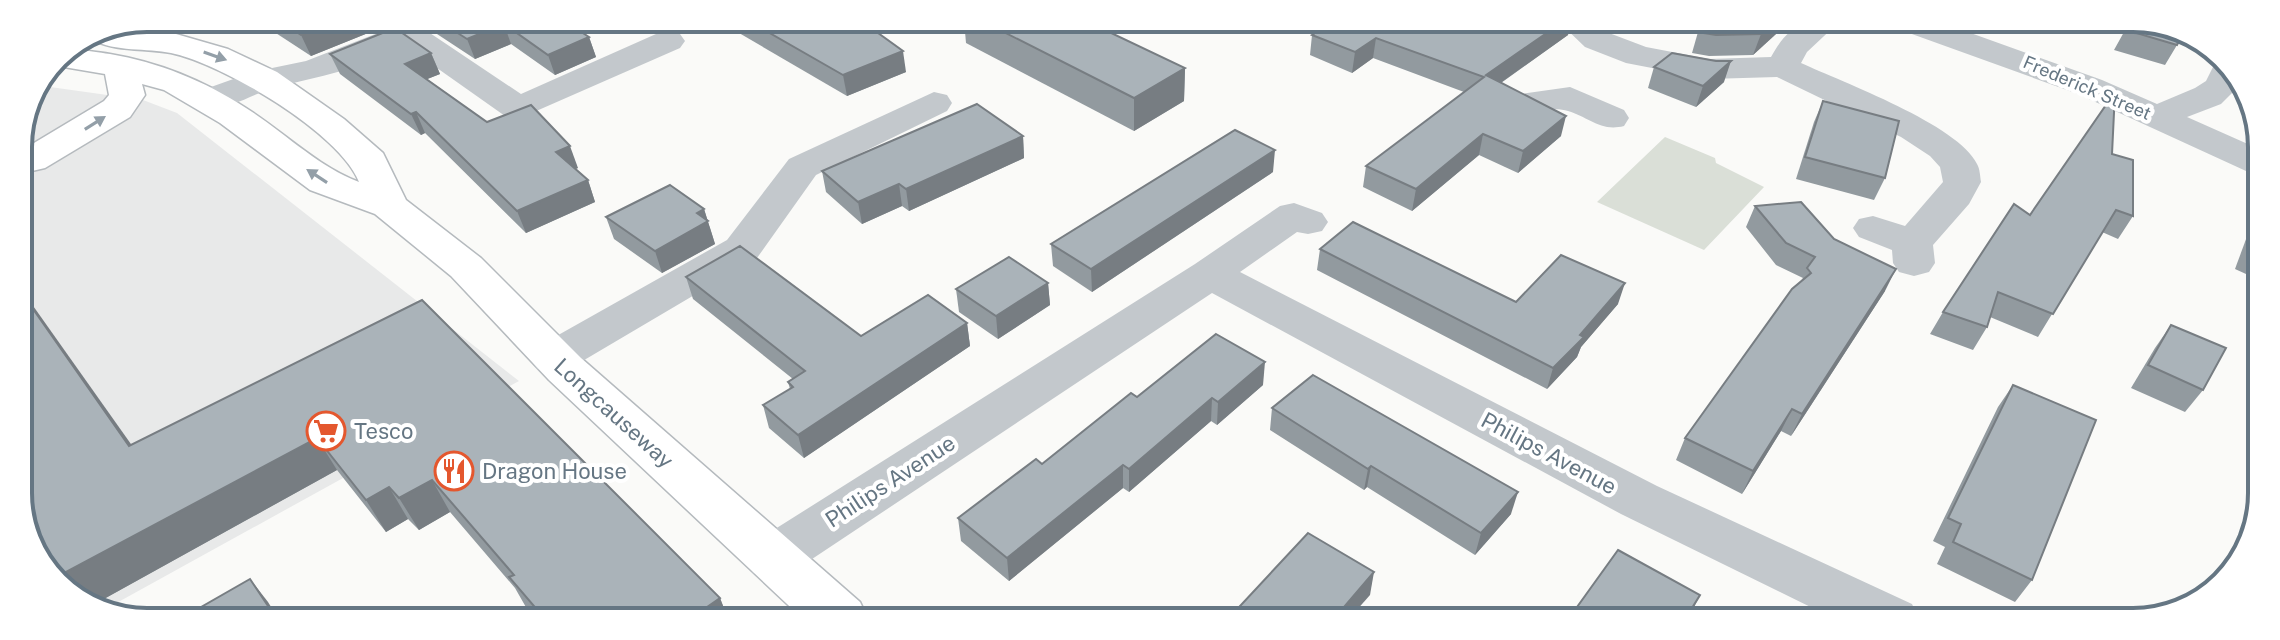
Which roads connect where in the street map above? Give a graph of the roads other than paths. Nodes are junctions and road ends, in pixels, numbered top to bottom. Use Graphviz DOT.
graph roads {
  1 [pos="385,32"];
  2 [pos="408,32"];
  3 [pos="1590,32"];
  4 [pos="1811,32"];
  5 [pos="1939,32"];
  6 [pos="668,41"];
  7 [pos="1615,49"];
  8 [pos="113,50"];
  9 [pos="81,53"];
  10 [pos="1782,67"];
  11 [pos="2224,78"];
  12 [pos="274,86"];
  13 [pos="1570,98"];
  14 [pos="1534,102"];
  15 [pos="934,103"];
  16 [pos="222,108"];
  17 [pos="2157,117"];
  18 [pos="1611,118"];
  19 [pos="2248,158"];
  20 [pos="32,160"];
  21 [pos="389,206"];
  22 [pos="1308,222"];
  23 [pos="1873,228"];
  24 [pos="1210,274"];
  25 [pos="553,358"];
  26 [pos="772,558"];
  27 [pos="828,608"];
  28 [pos="1865,608"];
  1 -- 12 [label="street"];
  2 -- 6 [label="street"];
  3 -- 7 [label="street"];
  4 -- 10 [label="street"];
  5 -- 17 [label="street, Frederick Street"];
  7 -- 10 [label="street"];
  7 -- 13 [label="street"];
  8 -- 9 [label="main road, Longcauseway"];
  8 -- 12 [label="main road, Longcauseway, one-way"];
  8 -- 16 [label="main road, Longcauseway"];
  20 -- 8 [label="main road, one-way"];
  10 -- 23 [label="street"];
  11 -- 17 [label="street"];
  12 -- 16 [label="street"];
  12 -- 21 [label="main road, Longcauseway"];
  13 -- 14 [label="street"];
  13 -- 18 [label="street"];
  15 -- 25 [label="street"];
  21 -- 16 [label="main road, Longcauseway, one-way"];
  17 -- 19 [label="street, Frederick Street"];
  21 -- 25 [label="main road, Longcauseway"];
  22 -- 24 [label="street, Philips Avenue"];
  24 -- 26 [label="street, Philips Avenue"];
  24 -- 28 [label="street, Philips Avenue"];
  25 -- 26 [label="main road, Longcauseway"];
  26 -- 27 [label="main road, Longcauseway"];
}
